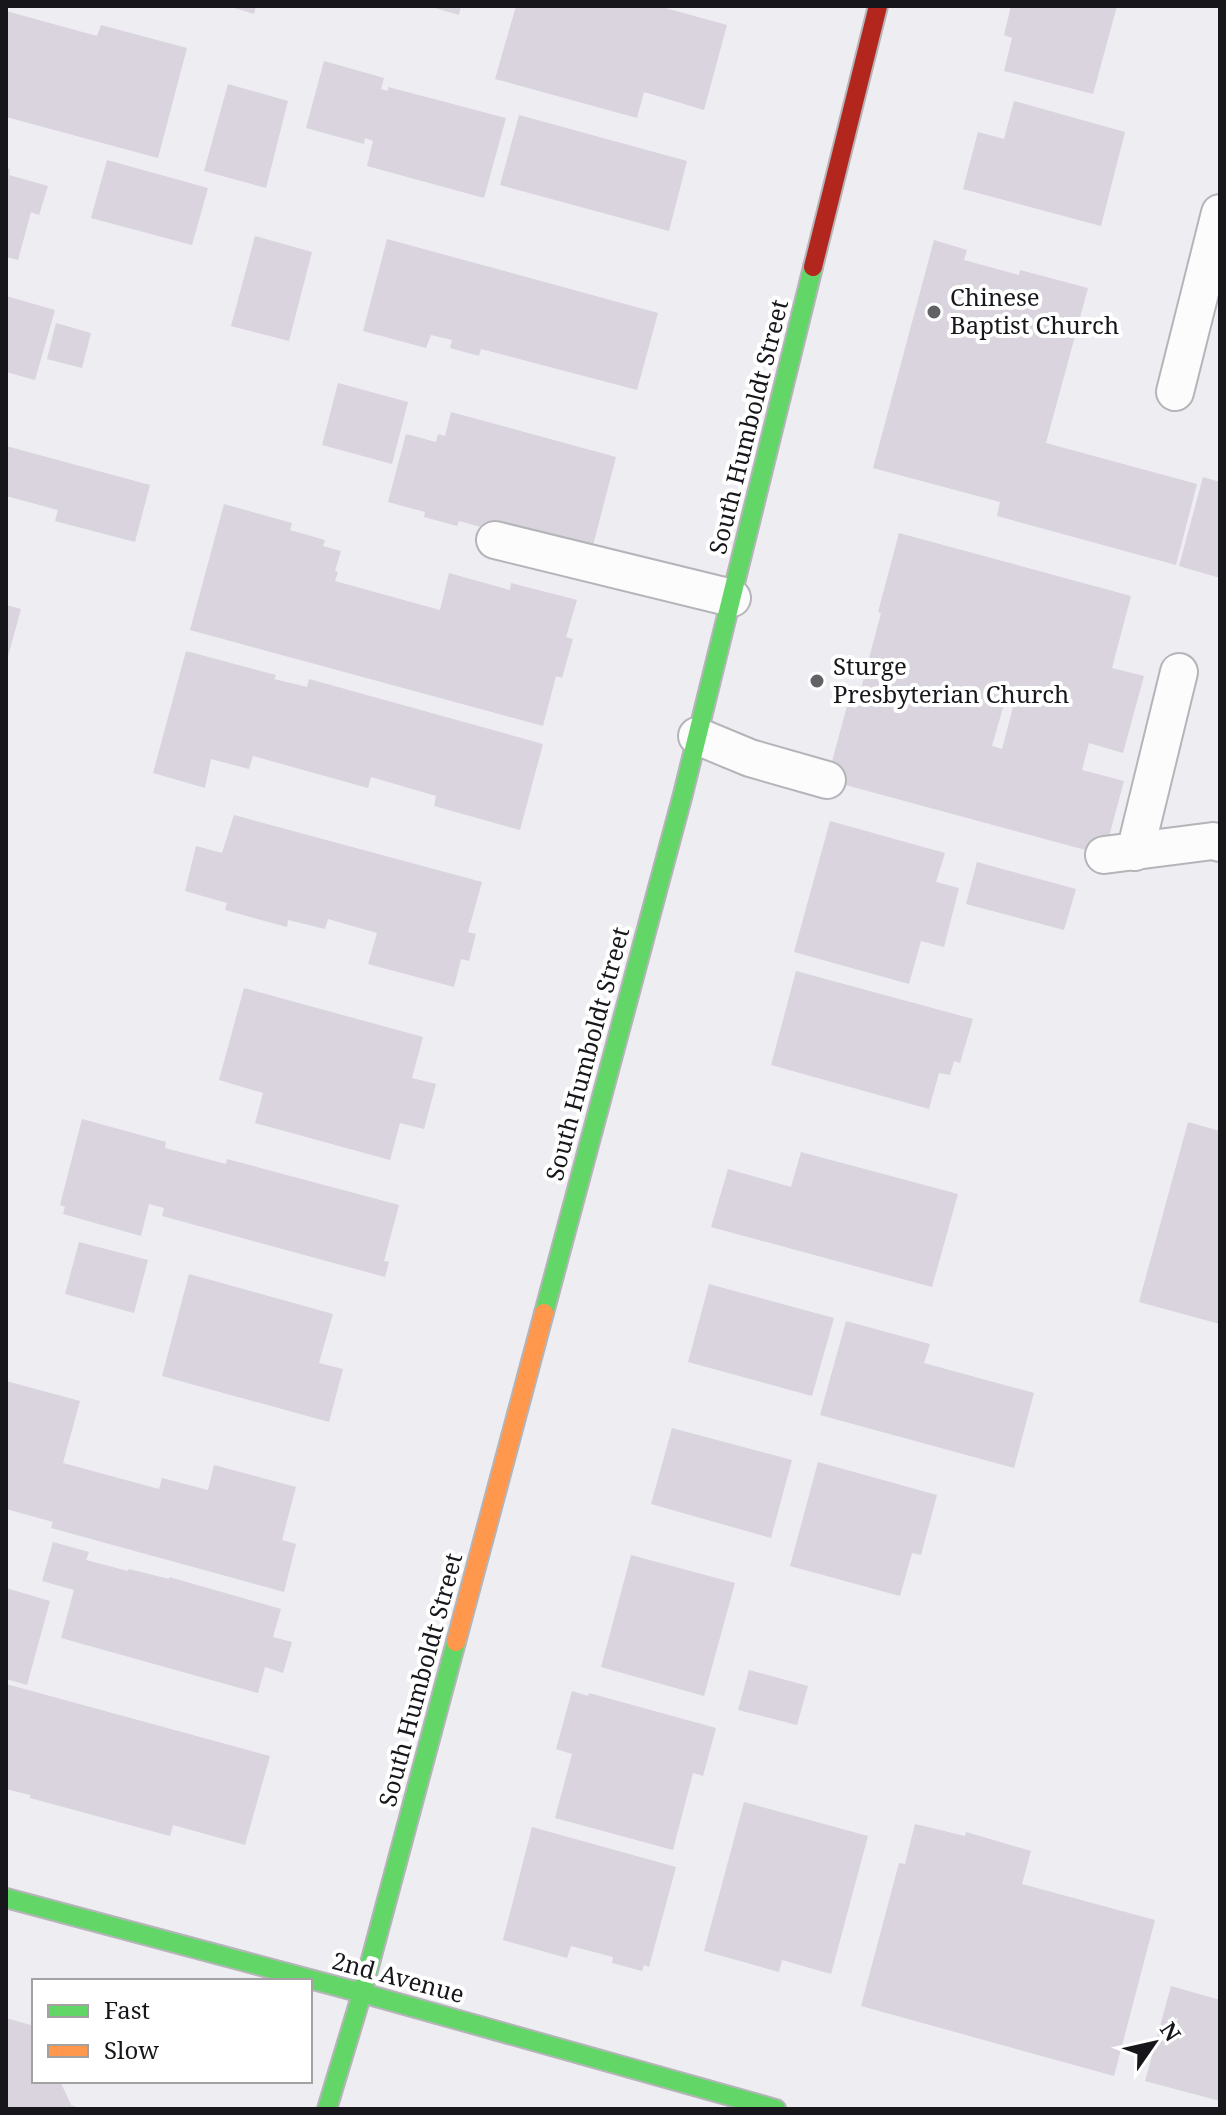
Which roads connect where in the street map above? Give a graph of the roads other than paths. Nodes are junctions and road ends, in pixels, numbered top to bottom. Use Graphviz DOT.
graph roads {
  1 [pos="878,6"];
  2 [pos="1220,213"];
  3 [pos="1175,392"];
  4 [pos="495,540"];
  5 [pos="732,598"];
  6 [pos="1179,672"];
  7 [pos="697,736"];
  8 [pos="827,780"];
  9 [pos="1220,843"];
  10 [pos="6,1898"];
  11 [pos="310,1979"];
  12 [pos="312,1980"];
  13 [pos="362,1993"];
  14 [pos="327,2109"];
  15 [pos="776,2109"];
  1 -- 5 [label="street, South Humboldt Street"];
  2 -- 3 [label="lane"];
  4 -- 5 [label="lane"];
  5 -- 7 [label="street, South Humboldt Street"];
  6 -- 9 [label="lane"];
  7 -- 8 [label="lane"];
  7 -- 13 [label="street, South Humboldt Street"];
  10 -- 11 [label="street, 2nd Avenue"];
  12 -- 13 [label="street, 2nd Avenue"];
  13 -- 14 [label="street, South Humboldt Street"];
  13 -- 15 [label="street, 2nd Avenue"];
}
